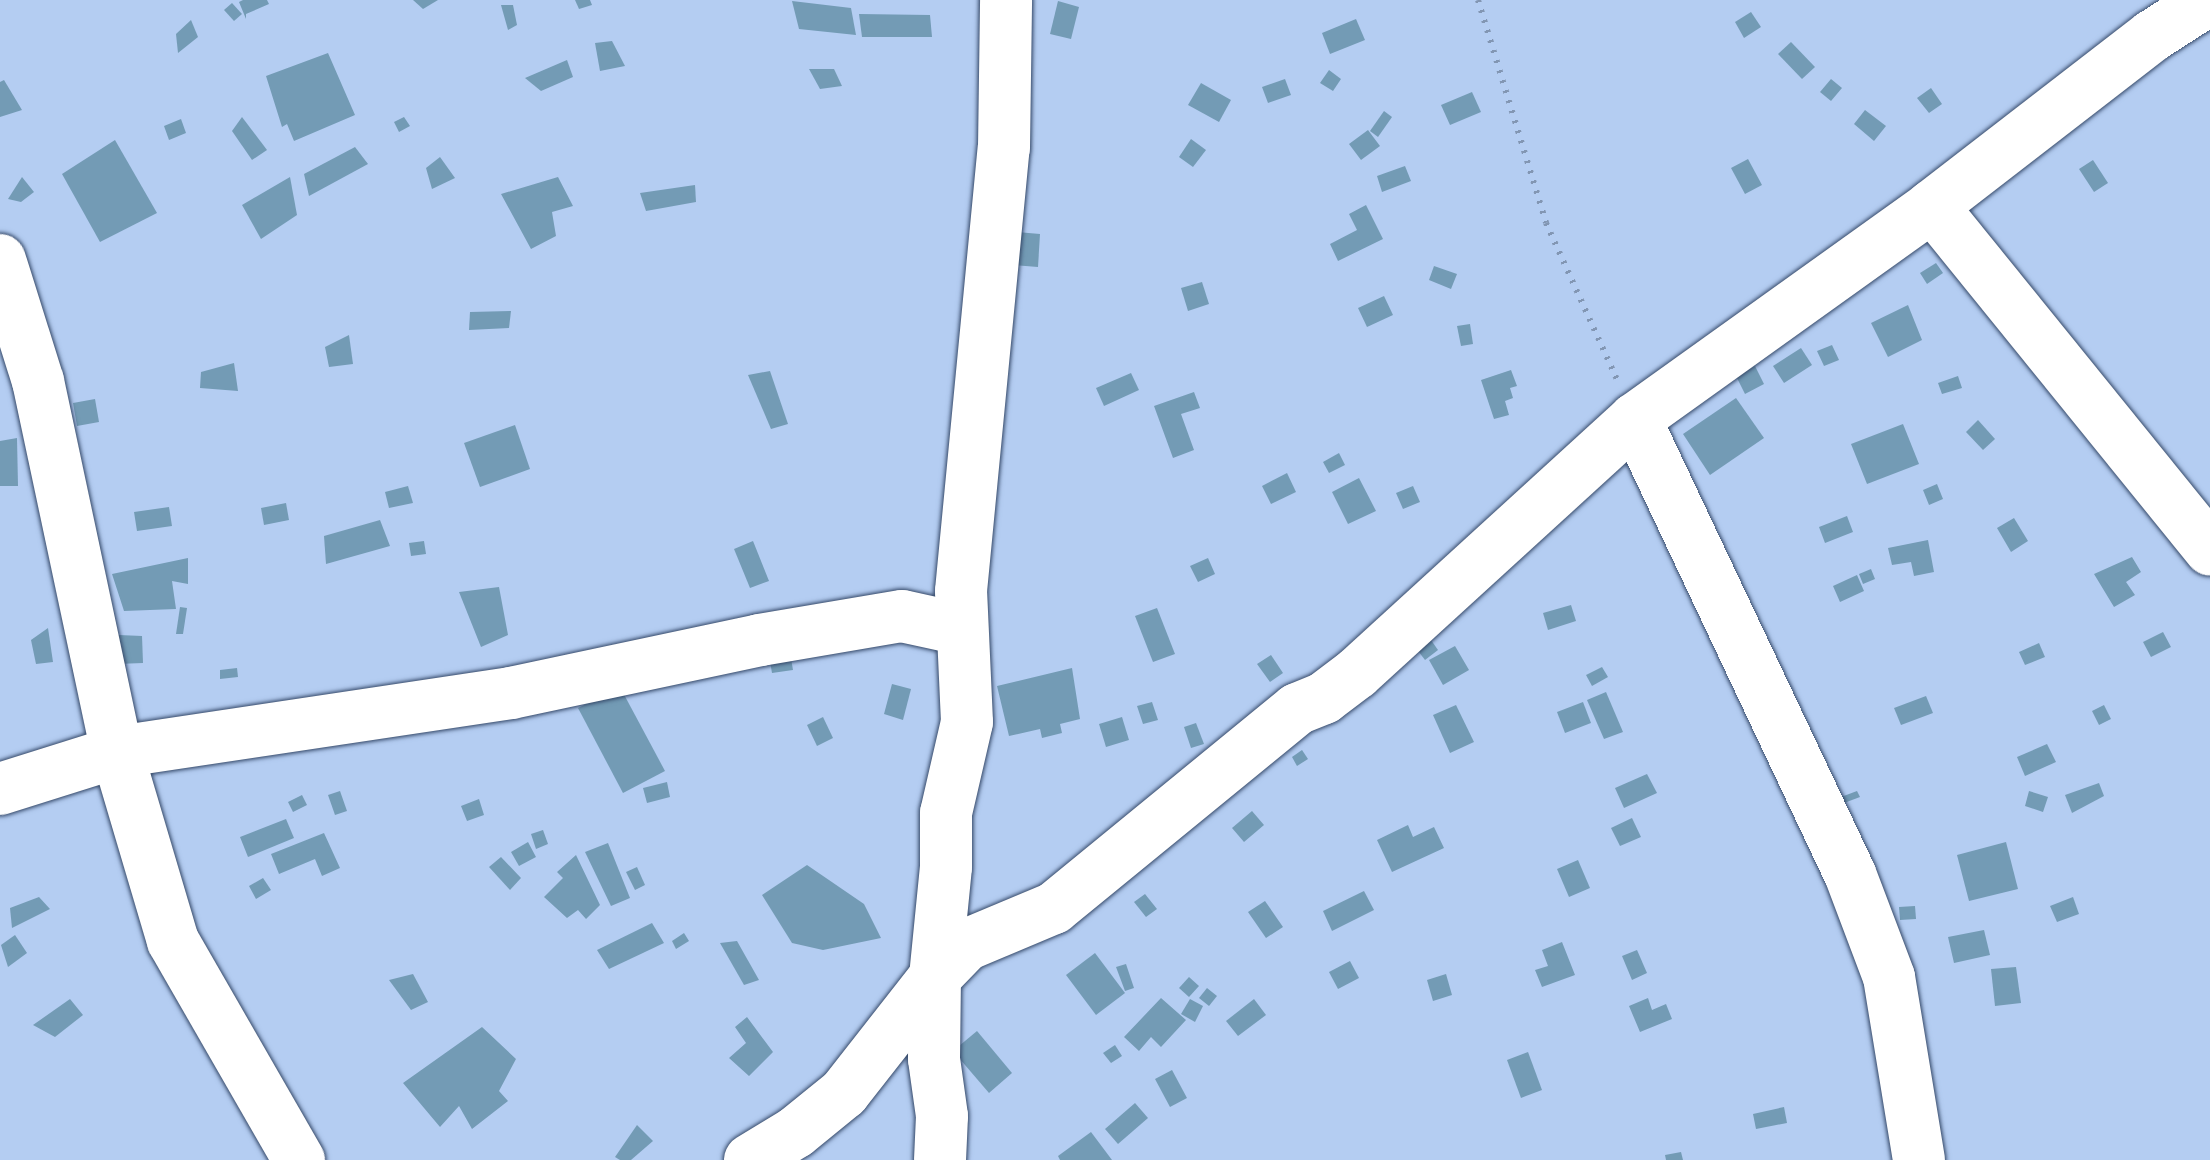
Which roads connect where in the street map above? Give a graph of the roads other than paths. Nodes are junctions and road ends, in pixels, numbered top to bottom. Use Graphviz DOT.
graph roads {
  1 [pos="1006,0"];
  2 [pos="2208,0"];
  3 [pos="1932,206"];
  4 [pos="0,260"];
  5 [pos="1635,419"];
  6 [pos="2210,549"];
  7 [pos="961,629"];
  8 [pos="117,752"];
  9 [pos="0,789"];
  10 [pos="935,977"];
  11 [pos="299,1160"];
  12 [pos="750,1160"];
  13 [pos="940,1160"];
  14 [pos="1919,1160"];
  1 -- 7 [label="lane"];
  2 -- 3 [label="lane"];
  3 -- 5 [label="lane"];
  3 -- 6 [label="lane"];
  4 -- 8 [label="lane"];
  5 -- 10 [label="lane"];
  5 -- 14 [label="lane"];
  7 -- 8 [label="lane"];
  7 -- 10 [label="lane"];
  8 -- 9 [label="lane"];
  8 -- 11 [label="lane"];
  10 -- 12 [label="lane"];
  10 -- 13 [label="lane"];
}
